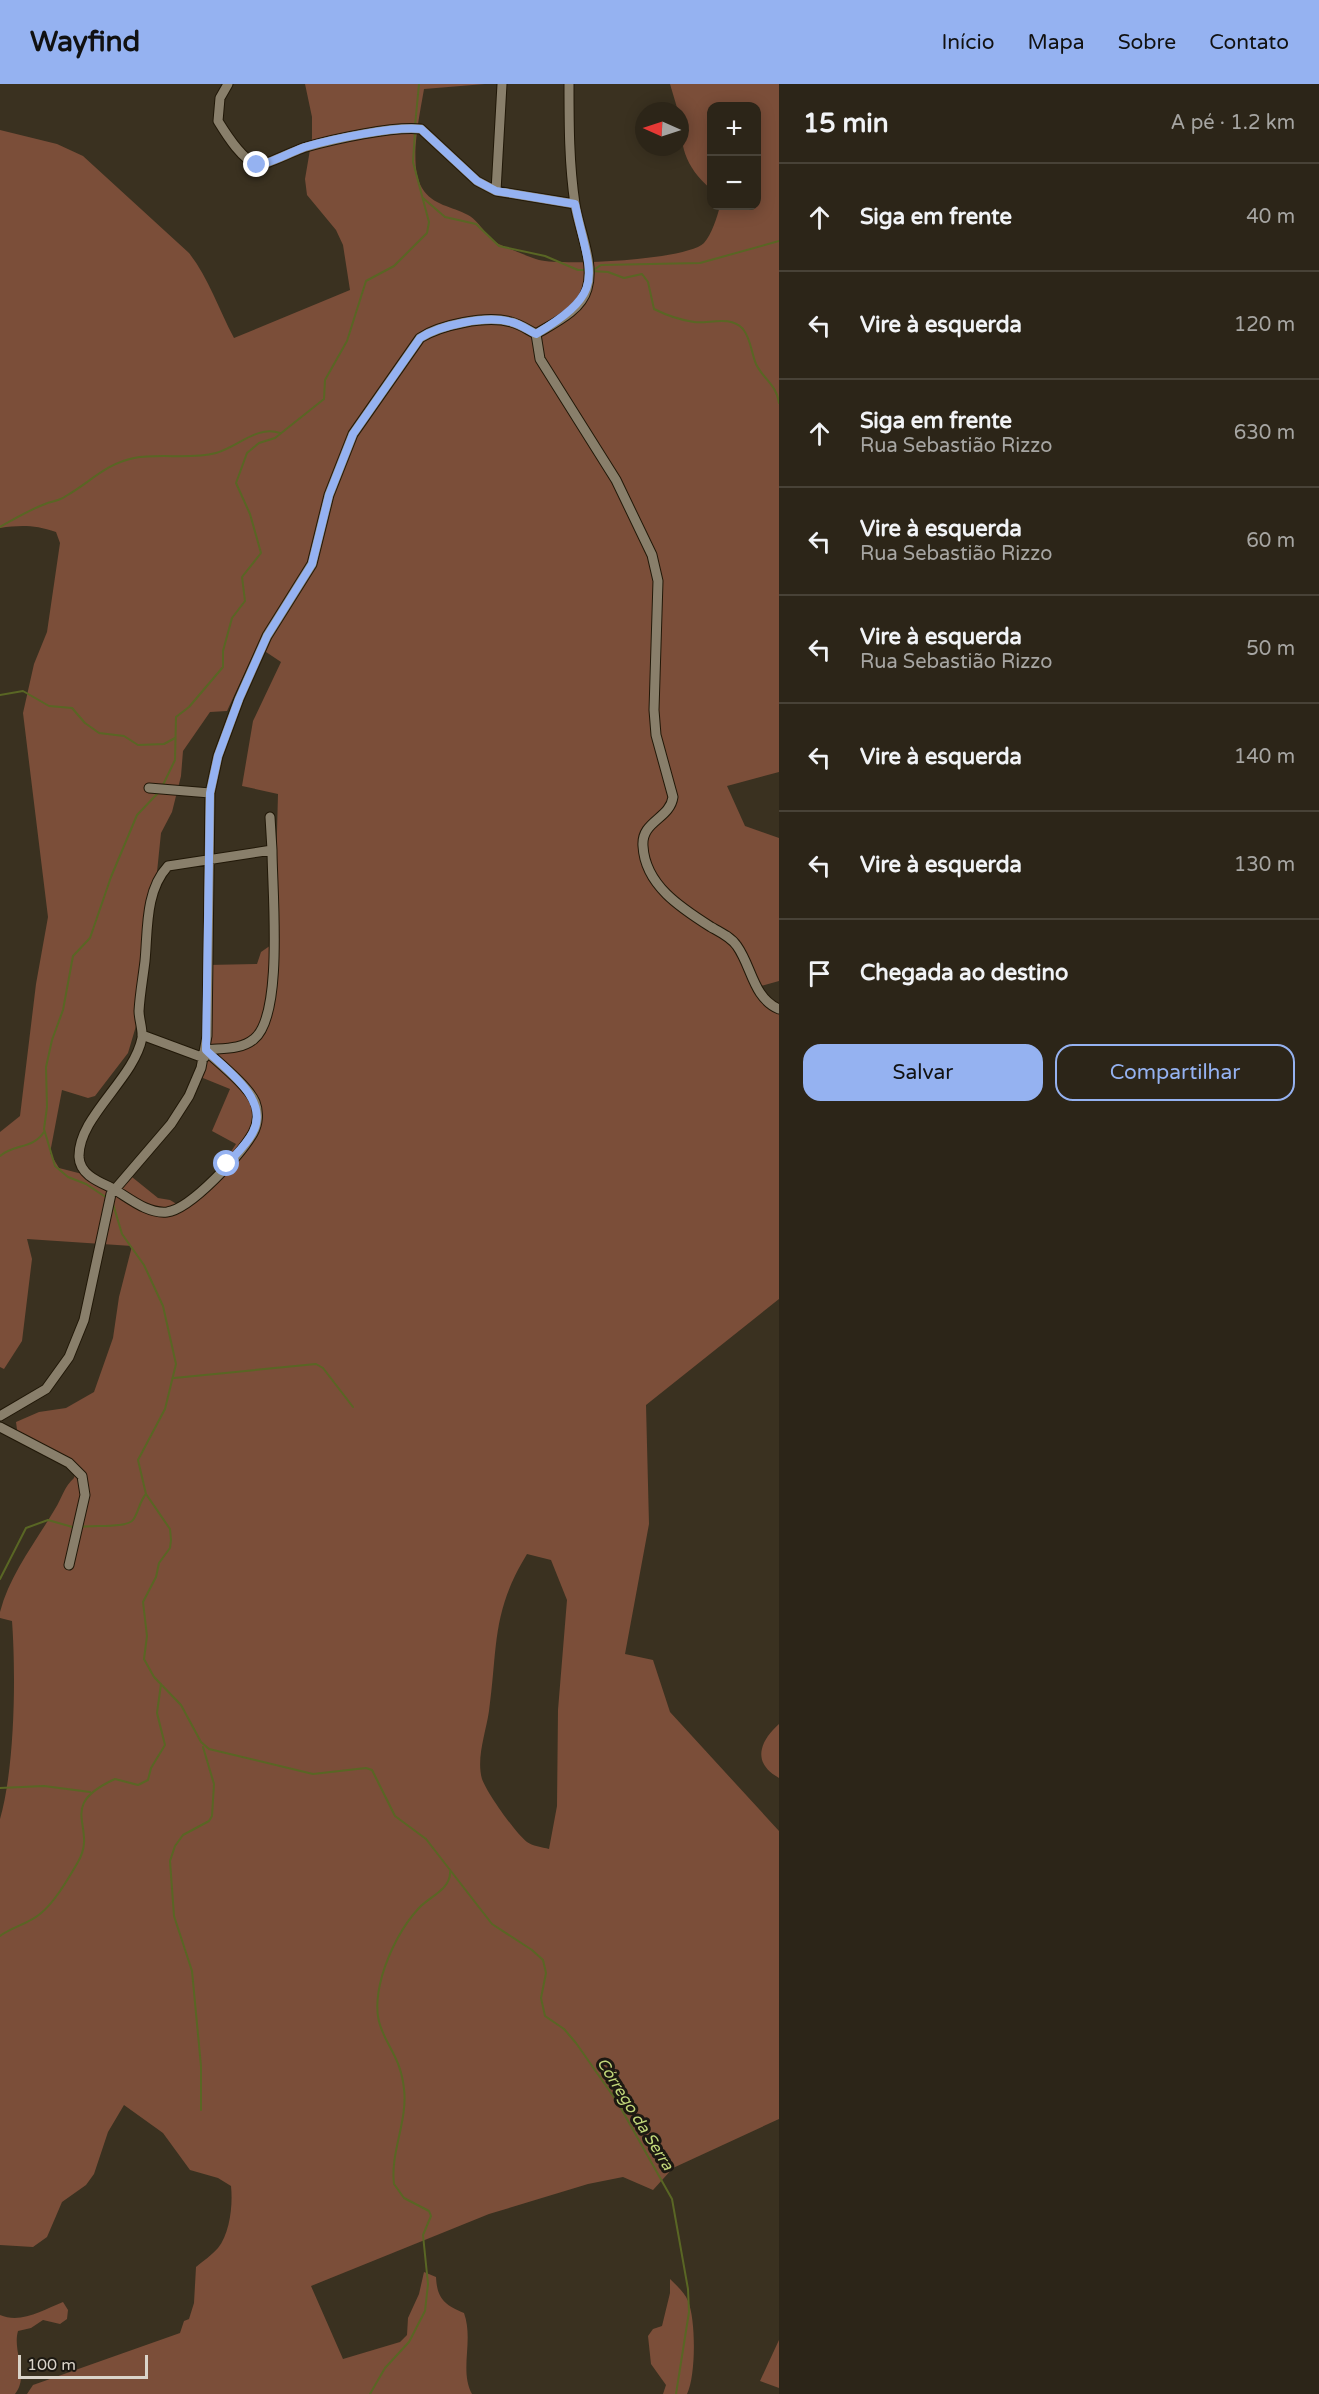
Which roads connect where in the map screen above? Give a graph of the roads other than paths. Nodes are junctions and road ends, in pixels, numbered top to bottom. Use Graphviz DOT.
graph roads {
  1 [pos="228,84"];
  2 [pos="502,84"];
  3 [pos="569,84"];
  4 [pos="496,191"];
  5 [pos="575,204"];
  6 [pos="536,334"];
  7 [pos="149,788"];
  8 [pos="210,793"];
  9 [pos="270,817"];
  10 [pos="272,850"];
  11 [pos="208,861"];
  12 [pos="779,1009"];
  13 [pos="142,1035"];
  14 [pos="205,1054"];
  15 [pos="114,1189"];
  16 [pos="0,1416"];
  17 [pos="0,1427"];
  18 [pos="69,1565"];
  1 -- 4 [label="street"];
  2 -- 4 [label="street"];
  3 -- 5 [label="street"];
  4 -- 5 [label="street"];
  5 -- 6 [label="street"];
  6 -- 8 [label="street"];
  6 -- 12 [label="street"];
  7 -- 8 [label="street"];
  8 -- 11 [label="street"];
  9 -- 10 [label="street"];
  10 -- 11 [label="street"];
  10 -- 14 [label="street"];
  11 -- 13 [label="street"];
  11 -- 14 [label="street"];
  13 -- 14 [label="street"];
  13 -- 15 [label="street"];
  14 -- 15 [label="street"];
  14 -- 15 [label="street"];
  15 -- 16 [label="street"];
  17 -- 18 [label="street"];
}
